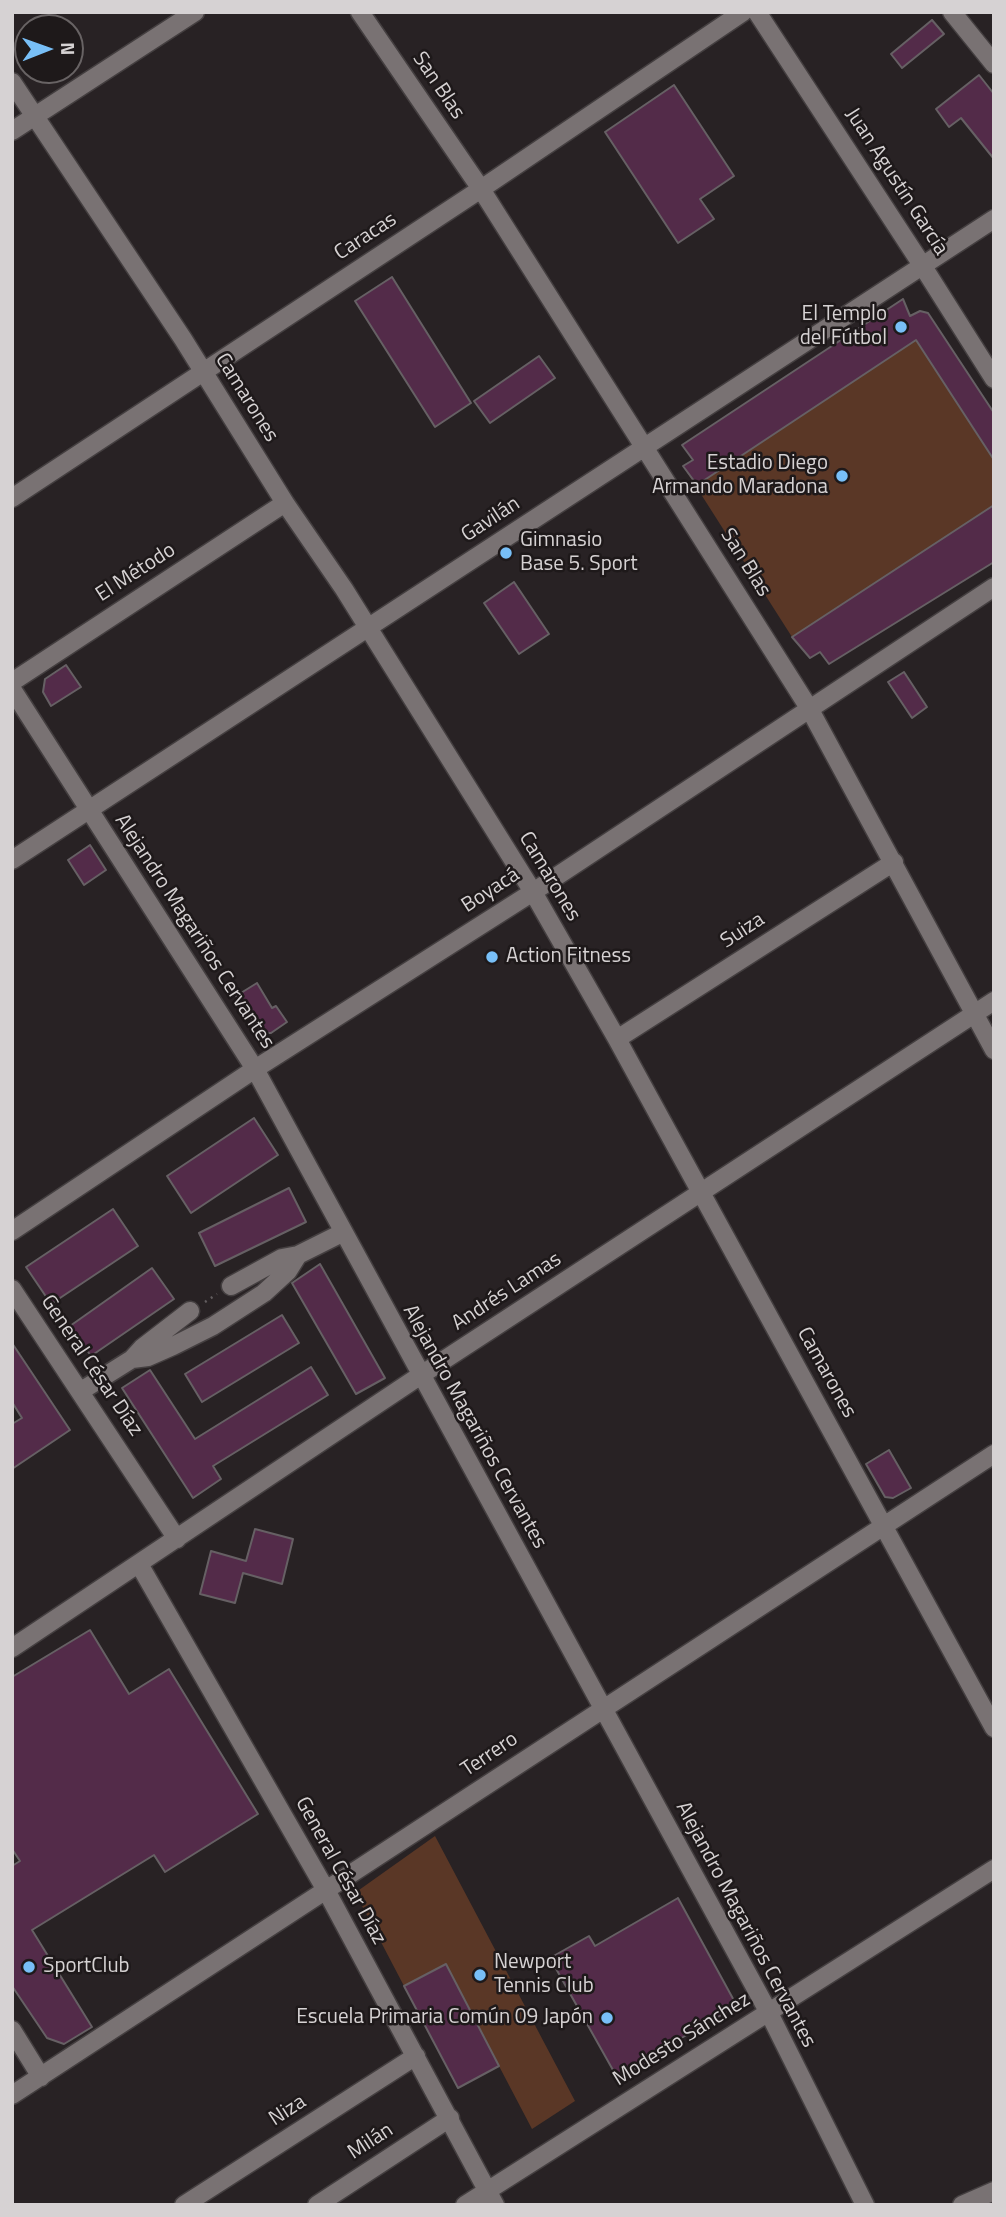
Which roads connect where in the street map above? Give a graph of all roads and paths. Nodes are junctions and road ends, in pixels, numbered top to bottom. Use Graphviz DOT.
graph roads {
  1 [pos="195,12"];
  2 [pos="360,12"];
  3 [pos="743,12"];
  4 [pos="757,12"];
  5 [pos="952,12"];
  6 [pos="994,64"];
  7 [pos="12,82"];
  8 [pos="34,115"];
  9 [pos="12,131"];
  10 [pos="481,189"];
  11 [pos="994,219"];
  12 [pos="922,265"];
  13 [pos="203,372"];
  14 [pos="994,379"];
  15 [pos="645,448"];
  16 [pos="12,498"];
  17 [pos="285,503"];
  18 [pos="994,587"];
  19 [pos="368,627"];
  20 [pos="12,682"];
  21 [pos="12,689"];
  22 [pos="809,708"];
  23 [pos="89,809"];
  24 [pos="12,860"];
  25 [pos="894,862"];
  26 [pos="533,892"];
  27 [pos="994,1001"];
  28 [pos="974,1014"];
  29 [pos="617,1039"];
  30 [pos="994,1051"];
  31 [pos="255,1069"];
  32 [pos="700,1194"];
  33 [pos="12,1231"];
  34 [pos="342,1233"];
  35 [pos="298,1255"];
  36 [pos="231,1286"];
  37 [pos="12,1289"];
  38 [pos="190,1311"];
  39 [pos="132,1359"];
  40 [pos="421,1375"];
  41 [pos="81,1391"];
  42 [pos="994,1454"];
  43 [pos="885,1526"];
  44 [pos="177,1539"];
  45 [pos="139,1564"];
  46 [pos="12,1648"];
  47 [pos="602,1708"];
  48 [pos="994,1728"];
  49 [pos="994,1869"];
  50 [pos="327,1892"];
  51 [pos="769,2013"];
  52 [pos="12,2030"];
  53 [pos="416,2056"];
  54 [pos="41,2077"];
  55 [pos="12,2095"];
  56 [pos="450,2118"];
  57 [pos="994,2191"];
  58 [pos="491,2197"];
  59 [pos="184,2205"];
  60 [pos="317,2205"];
  61 [pos="465,2205"];
  62 [pos="865,2205"];
  63 [pos="962,2205"];
  1 -- 8 [label="street"];
  2 -- 10 [label="street, San Blas"];
  3 -- 10 [label="street, Caracas"];
  4 -- 12 [label="street, Juan Agustín García"];
  5 -- 6 [label="street"];
  7 -- 8 [label="street, Camarones"];
  8 -- 9 [label="street"];
  8 -- 13 [label="street, Camarones"];
  10 -- 13 [label="street, Caracas"];
  10 -- 15 [label="street, San Blas"];
  11 -- 12 [label="street, Gavilán"];
  12 -- 14 [label="street, Juan Agustín García"];
  12 -- 15 [label="street, Gavilán"];
  13 -- 16 [label="street, Caracas"];
  13 -- 17 [label="street, Camarones"];
  15 -- 19 [label="street, Gavilán"];
  15 -- 22 [label="street, San Blas"];
  17 -- 19 [label="street, Camarones"];
  17 -- 20 [label="street, El Método"];
  18 -- 22 [label="street, Boyacá"];
  19 -- 23 [label="street, Gavilán"];
  19 -- 26 [label="street, Camarones"];
  21 -- 23 [label="street, Alejandro Magariños Cervantes"];
  22 -- 25 [label="street, San Blas"];
  22 -- 26 [label="street, Boyacá"];
  23 -- 24 [label="street, Gavilán"];
  23 -- 31 [label="street, Alejandro Magariños Cervantes"];
  25 -- 28 [label="street, San Blas"];
  25 -- 29 [label="street, Suiza"];
  26 -- 29 [label="street, Camarones"];
  26 -- 31 [label="street, Boyacá"];
  27 -- 28 [label="street, Andrés Lamas"];
  28 -- 30 [label="street, San Blas"];
  28 -- 32 [label="street, Andrés Lamas"];
  29 -- 32 [label="street, Camarones"];
  31 -- 33 [label="street, Boyacá"];
  31 -- 34 [label="street, Alejandro Magariños Cervantes"];
  32 -- 40 [label="street, Andrés Lamas"];
  32 -- 43 [label="street, Camarones"];
  34 -- 35 [label="street"];
  34 -- 40 [label="street, Alejandro Magariños Cervantes"];
  35 -- 36 [label="street"];
  35 -- 39 [label="street"];
  36 -- 38 [label="path"];
  37 -- 41 [label="street, General César Díaz"];
  38 -- 39 [label="street"];
  39 -- 41 [label="street"];
  40 -- 44 [label="street, Andrés Lamas"];
  40 -- 47 [label="street, Alejandro Magariños Cervantes"];
  41 -- 44 [label="street, General César Díaz"];
  42 -- 43 [label="street, Terrero"];
  43 -- 47 [label="street, Terrero"];
  43 -- 48 [label="street, Camarones"];
  44 -- 45 [label="street, Andrés Lamas"];
  45 -- 46 [label="street, Andrés Lamas"];
  45 -- 50 [label="street, General César Díaz"];
  47 -- 50 [label="street, Terrero"];
  47 -- 51 [label="street, Alejandro Magariños Cervantes"];
  49 -- 51 [label="street, Modesto Sánchez"];
  50 -- 53 [label="street, General César Díaz"];
  50 -- 54 [label="street, Terrero"];
  51 -- 58 [label="street, Modesto Sánchez"];
  51 -- 62 [label="street, Alejandro Magariños Cervantes"];
  52 -- 54 [label="street"];
  53 -- 56 [label="street, General César Díaz"];
  53 -- 59 [label="street, Niza"];
  54 -- 55 [label="street, Terrero"];
  56 -- 58 [label="street, General César Díaz"];
  56 -- 60 [label="street, Milán"];
  57 -- 63 [label="street"];
  58 -- 61 [label="street, Modesto Sánchez"];
}
